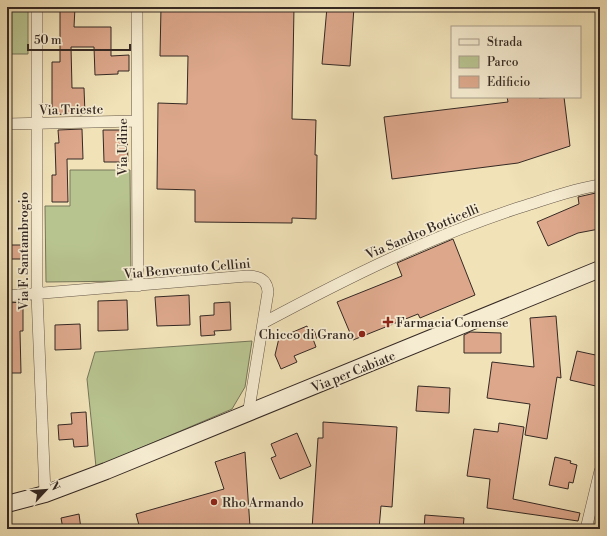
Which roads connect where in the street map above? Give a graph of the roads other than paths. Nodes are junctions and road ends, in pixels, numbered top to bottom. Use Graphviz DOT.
graph roads {
  1 [pos="37,7"];
  2 [pos="137,7"];
  3 [pos="136,121"];
  4 [pos="38,123"];
  5 [pos="7,124"];
  6 [pos="600,184"];
  7 [pos="600,270"];
  8 [pos="138,286"];
  9 [pos="37,294"];
  10 [pos="7,296"];
  11 [pos="263,323"];
  12 [pos="248,414"];
  13 [pos="600,471"];
  14 [pos="45,494"];
  15 [pos="7,504"];
  16 [pos="586,529"];
  1 -- 4 [label="street, Via F. Santambrogio"];
  2 -- 3 [label="street, Via Udine"];
  3 -- 4 [label="street, Via Trieste"];
  3 -- 8 [label="street, Via Udine"];
  4 -- 5 [label="street, Via Trieste"];
  4 -- 9 [label="street, Via F. Santambrogio"];
  6 -- 11 [label="street, Via Sandro Botticelli"];
  7 -- 12 [label="street, Via per Cabiate"];
  8 -- 9 [label="street, Via Benvenuto Cellini"];
  8 -- 11 [label="street, Via Benvenuto Cellini"];
  9 -- 10 [label="street, Via Benvenuto Cellini"];
  9 -- 14 [label="street, Via F. Santambrogio"];
  11 -- 12 [label="street, Via Benvenuto Cellini"];
  12 -- 14 [label="street, Via per Cabiate"];
  13 -- 16 [label="street"];
  14 -- 15 [label="street, Via per Cabiate"];
}
